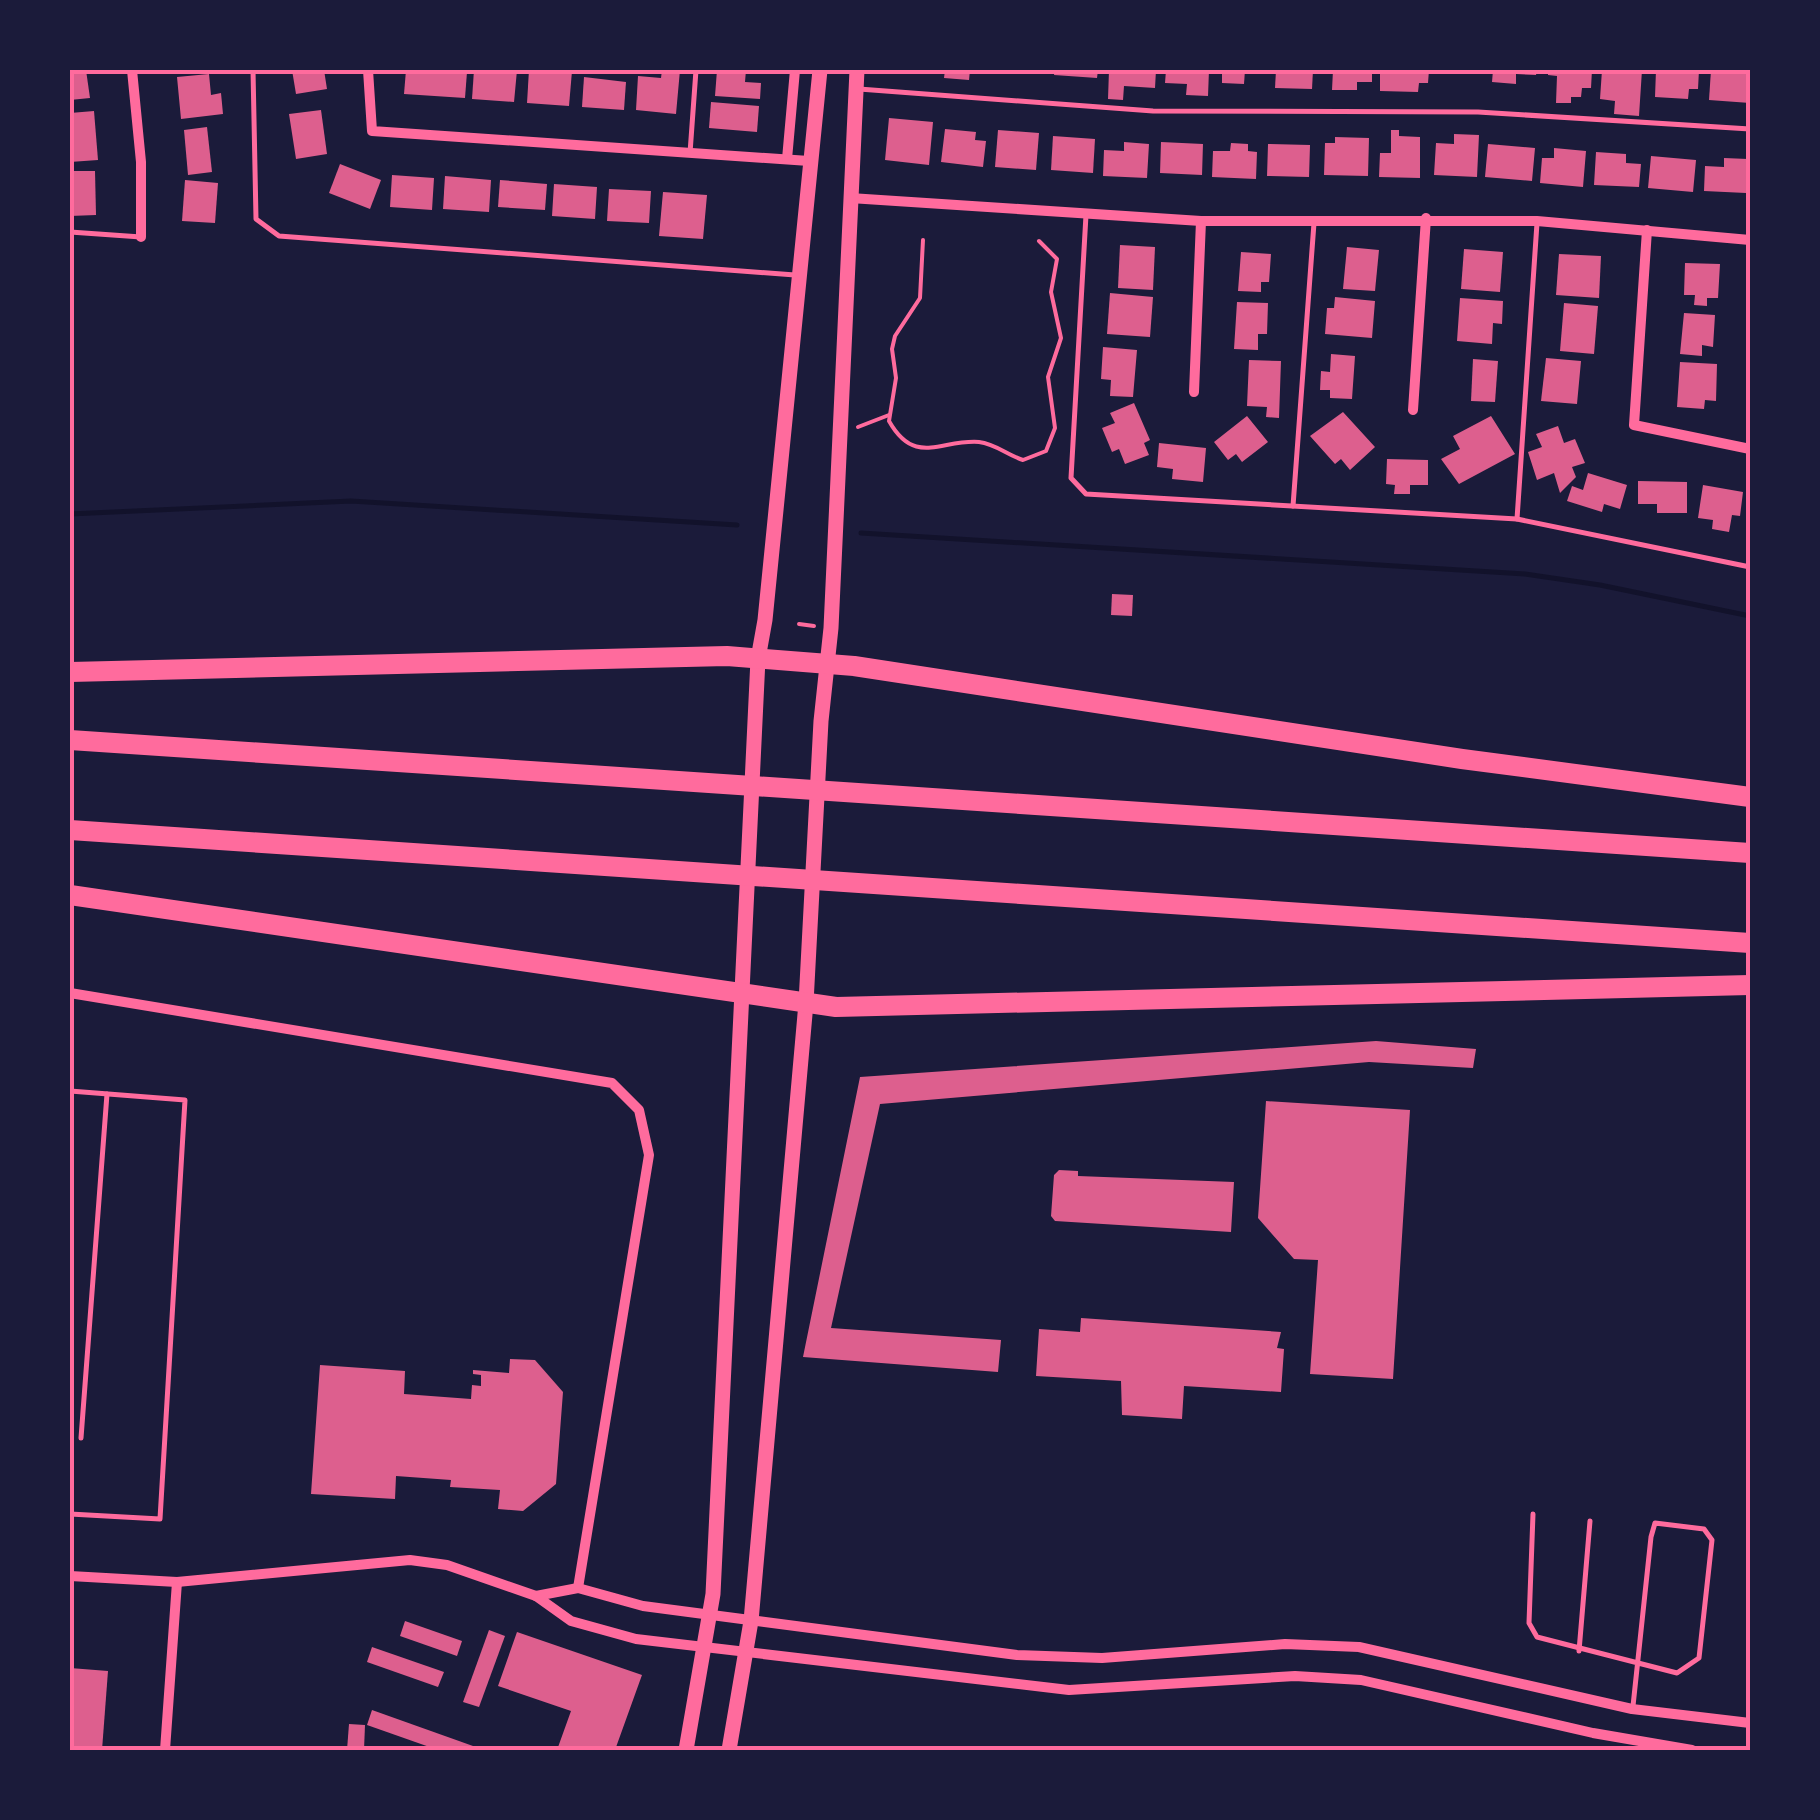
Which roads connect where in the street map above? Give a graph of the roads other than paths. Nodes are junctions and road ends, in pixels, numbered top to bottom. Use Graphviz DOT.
graph roads {
  1 [pos="132,70"];
  2 [pos="254,70"];
  3 [pos="368,70"];
  4 [pos="696,70"];
  5 [pos="795,70"];
  6 [pos="820,70"];
  7 [pos="858,70"];
  8 [pos="856,89"];
  9 [pos="1750,129"];
  10 [pos="690,152"];
  11 [pos="787,159"];
  12 [pos="808,161"];
  13 [pos="850,198"];
  14 [pos="1086,214"];
  15 [pos="1426,218"];
  16 [pos="1314,220"];
  17 [pos="1201,221"];
  18 [pos="1537,221"];
  19 [pos="1647,230"];
  20 [pos="70,232"];
  21 [pos="141,237"];
  22 [pos="1750,240"];
  23 [pos="798,276"];
  24 [pos="1194,392"];
  25 [pos="1413,410"];
  26 [pos="1750,450"];
  27 [pos="1293,507"];
  28 [pos="1517,519"];
  29 [pos="1750,567"];
  30 [pos="758,659"];
  31 [pos="828,664"];
  32 [pos="70,672"];
  33 [pos="70,740"];
  34 [pos="1750,798"];
  35 [pos="70,830"];
  36 [pos="1750,853"];
  37 [pos="70,895"];
  38 [pos="1750,942"];
  39 [pos="1750,985"];
  40 [pos="70,993"];
  41 [pos="738,994"];
  42 [pos="806,1003"];
  43 [pos="70,1091"];
  44 [pos="106,1094"];
  45 [pos="81,1438"];
  46 [pos="70,1514"];
  47 [pos="1533,1514"];
  48 [pos="1590,1521"];
  49 [pos="70,1576"];
  50 [pos="177,1582"];
  51 [pos="578,1588"];
  52 [pos="536,1596"];
  53 [pos="709,1616"];
  54 [pos="751,1621"];
  55 [pos="704,1649"];
  56 [pos="1579,1650"];
  57 [pos="747,1651"];
  58 [pos="1640,1667"];
  59 [pos="1632,1710"];
  60 [pos="1750,1723"];
  61 [pos="165,1750"];
  62 [pos="686,1750"];
  63 [pos="729,1750"];
  64 [pos="1692,1750"];
  1 -- 21 [label="street"];
  2 -- 23 [label="lane"];
  3 -- 10 [label="street"];
  4 -- 10 [label="lane"];
  5 -- 11 [label="street"];
  6 -- 12 [label="main road"];
  7 -- 8 [label="main road"];
  8 -- 9 [label="lane"];
  8 -- 13 [label="main road"];
  10 -- 11 [label="street"];
  11 -- 12 [label="street"];
  12 -- 23 [label="main road"];
  13 -- 14 [label="street"];
  13 -- 31 [label="main road"];
  14 -- 17 [label="street"];
  14 -- 27 [label="lane"];
  15 -- 16 [label="street"];
  15 -- 18 [label="street"];
  15 -- 25 [label="street"];
  16 -- 17 [label="street"];
  16 -- 27 [label="lane"];
  17 -- 24 [label="street"];
  18 -- 19 [label="street"];
  18 -- 28 [label="lane"];
  19 -- 22 [label="street"];
  19 -- 26 [label="street"];
  20 -- 21 [label="lane"];
  23 -- 30 [label="main road"];
  27 -- 28 [label="lane"];
  28 -- 29 [label="lane"];
  30 -- 31 [label="highway"];
  30 -- 32 [label="highway"];
  30 -- 41 [label="main road"];
  31 -- 34 [label="highway"];
  31 -- 42 [label="main road"];
  33 -- 36 [label="highway"];
  35 -- 38 [label="highway"];
  37 -- 41 [label="highway"];
  39 -- 42 [label="highway"];
  40 -- 51 [label="street"];
  41 -- 42 [label="highway"];
  41 -- 53 [label="main road"];
  42 -- 54 [label="main road"];
  43 -- 44 [label="lane"];
  44 -- 45 [label="lane"];
  44 -- 46 [label="lane"];
  47 -- 56 [label="lane"];
  48 -- 56 [label="lane"];
  49 -- 50 [label="street"];
  50 -- 52 [label="street"];
  50 -- 61 [label="street"];
  51 -- 52 [label="street"];
  51 -- 53 [label="street"];
  52 -- 55 [label="street"];
  53 -- 54 [label="street"];
  53 -- 55 [label="main road"];
  54 -- 57 [label="main road"];
  54 -- 59 [label="street"];
  55 -- 57 [label="street"];
  55 -- 62 [label="main road"];
  56 -- 58 [label="lane"];
  57 -- 63 [label="main road"];
  57 -- 64 [label="street"];
  58 -- 58 [label="lane"];
  58 -- 59 [label="lane"];
  59 -- 60 [label="street"];
}
